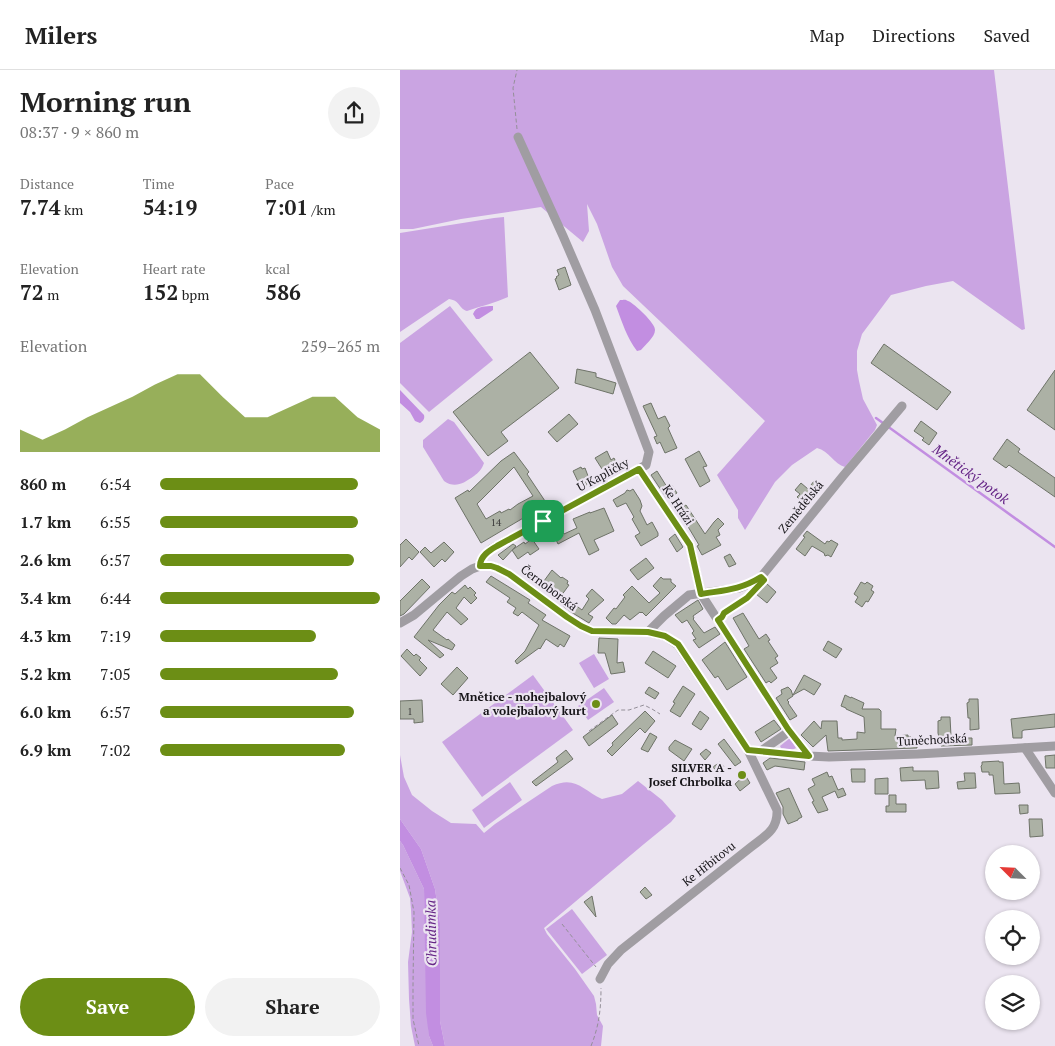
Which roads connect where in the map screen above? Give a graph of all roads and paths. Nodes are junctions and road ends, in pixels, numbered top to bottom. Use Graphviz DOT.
graph roads {
  1 [pos="517,70"];
  2 [pos="518,137"];
  3 [pos="902,406"];
  4 [pos="639,469"];
  5 [pos="480,566"];
  6 [pos="753,592"];
  7 [pos="701,594"];
  8 [pos="718,620"];
  9 [pos="400,623"];
  10 [pos="648,632"];
  11 [pos="660,714"];
  12 [pos="589,731"];
  13 [pos="790,731"];
  14 [pos="1055,746"];
  15 [pos="1025,748"];
  16 [pos="748,750"];
  17 [pos="761,751"];
  18 [pos="809,756"];
  19 [pos="1055,793"];
  20 [pos="400,868"];
  21 [pos="562,924"];
  22 [pos="601,977"];
  23 [pos="419,1046"];
  24 [pos="591,1046"];
  1 -- 2 [label="path"];
  2 -- 4 [label="street"];
  3 -- 7 [label="street, Zemědělská"];
  4 -- 5 [label="street, U Kapličky"];
  4 -- 7 [label="street, Ke Hrázi"];
  5 -- 9 [label="street"];
  5 -- 10 [label="street, Černoborská"];
  6 -- 8 [label="path"];
  7 -- 8 [label="street, Ke Hrázi"];
  7 -- 10 [label="street, Zemědělská"];
  8 -- 13 [label="street, Ke Hrázi"];
  10 -- 16 [label="street, Černoborská"];
  11 -- 12 [label="path"];
  13 -- 17 [label="street"];
  13 -- 18 [label="street, Ke Hrázi"];
  14 -- 15 [label="street, Tuněchodská"];
  15 -- 18 [label="street, Tuněchodská"];
  15 -- 19 [label="street"];
  16 -- 17 [label="street"];
  16 -- 22 [label="street, Ke Hřbitovu"];
  17 -- 18 [label="street"];
  20 -- 23 [label="path"];
  21 -- 22 [label="path"];
  22 -- 24 [label="path"];
}
